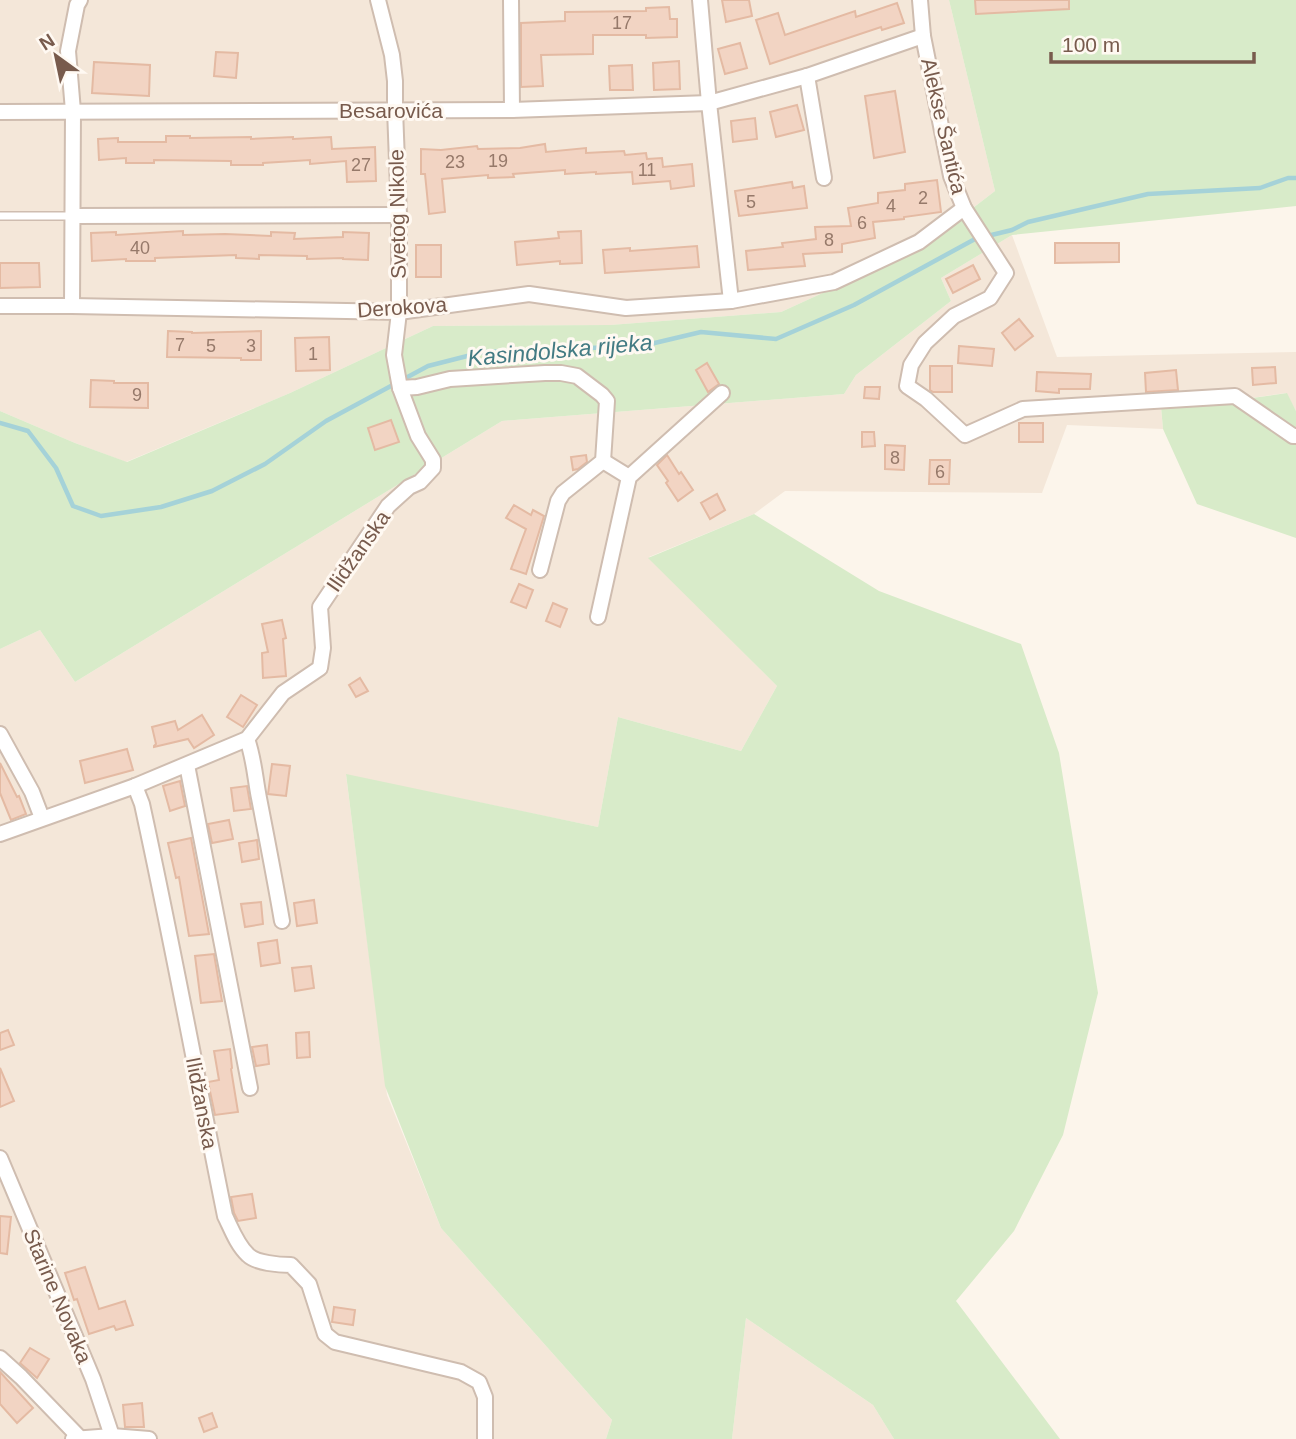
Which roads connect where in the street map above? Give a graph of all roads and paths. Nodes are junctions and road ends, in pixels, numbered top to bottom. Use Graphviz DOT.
graph roads {
  1 [pos="80,0"];
  2 [pos="378,0"];
  3 [pos="512,0"];
  4 [pos="700,0"];
  5 [pos="920,0"];
  6 [pos="923,36"];
  7 [pos="807,76"];
  8 [pos="709,103"];
  9 [pos="395,109"];
  10 [pos="512,110"];
  11 [pos="73,111"];
  12 [pos="0,112"];
  13 [pos="824,178"];
  14 [pos="964,208"];
  15 [pos="398,215"];
  16 [pos="0,216"];
  17 [pos="73,216"];
  18 [pos="731,301"];
  19 [pos="0,306"];
  20 [pos="72,306"];
  21 [pos="399,312"];
  22 [pos="400,388"];
  23 [pos="722,393"];
  24 [pos="1296,436"];
  25 [pos="603,461"];
  26 [pos="629,477"];
  27 [pos="540,570"];
  28 [pos="598,617"];
  29 [pos="0,734"];
  30 [pos="247,739"];
  31 [pos="187,765"];
  32 [pos="135,786"];
  33 [pos="42,818"];
  34 [pos="0,834"];
  35 [pos="282,921"];
  36 [pos="250,1088"];
  37 [pos="0,1158"];
  38 [pos="0,1359"];
  39 [pos="112,1436"];
  40 [pos="76,1438"];
  41 [pos="149,1439"];
  42 [pos="485,1439"];
  1 -- 11 [label="street"];
  2 -- 9 [label="street, Svetog Nikole"];
  3 -- 10 [label="street"];
  4 -- 8 [label="street"];
  5 -- 6 [label="street, Alekse Šantića"];
  6 -- 7 [label="street, Besarovića"];
  6 -- 14 [label="street, Alekse Šantića"];
  7 -- 8 [label="street, Besarovića"];
  7 -- 13 [label="street"];
  8 -- 10 [label="street, Besarovića"];
  8 -- 18 [label="street"];
  9 -- 10 [label="street, Besarovića"];
  9 -- 11 [label="street, Besarovića"];
  9 -- 15 [label="street, Svetog Nikole"];
  11 -- 12 [label="street, Besarovića"];
  11 -- 17 [label="street"];
  14 -- 18 [label="street, Derokova"];
  14 -- 24 [label="street, Alekse Šantića"];
  15 -- 17 [label="street"];
  15 -- 21 [label="street, Svetog Nikole"];
  16 -- 17 [label="lane"];
  17 -- 20 [label="street"];
  18 -- 21 [label="street, Derokova"];
  19 -- 20 [label="street, Derokova"];
  20 -- 21 [label="street, Derokova"];
  21 -- 22 [label="street, Svetog Nikole"];
  22 -- 25 [label="street"];
  22 -- 30 [label="street, Ilidžanska"];
  23 -- 26 [label="street"];
  25 -- 26 [label="street"];
  25 -- 27 [label="street"];
  26 -- 28 [label="street"];
  29 -- 33 [label="street"];
  30 -- 31 [label="street, Ilidžanska"];
  30 -- 35 [label="street"];
  31 -- 32 [label="street, Ilidžanska"];
  31 -- 36 [label="street"];
  32 -- 33 [label="street, Ilidžanska"];
  32 -- 42 [label="street, Ilidžanska"];
  33 -- 34 [label="street, Ilidžanska"];
  37 -- 39 [label="street, Starine Novaka"];
  38 -- 40 [label="street"];
  39 -- 40 [label="street"];
  39 -- 41 [label="street"];
}
